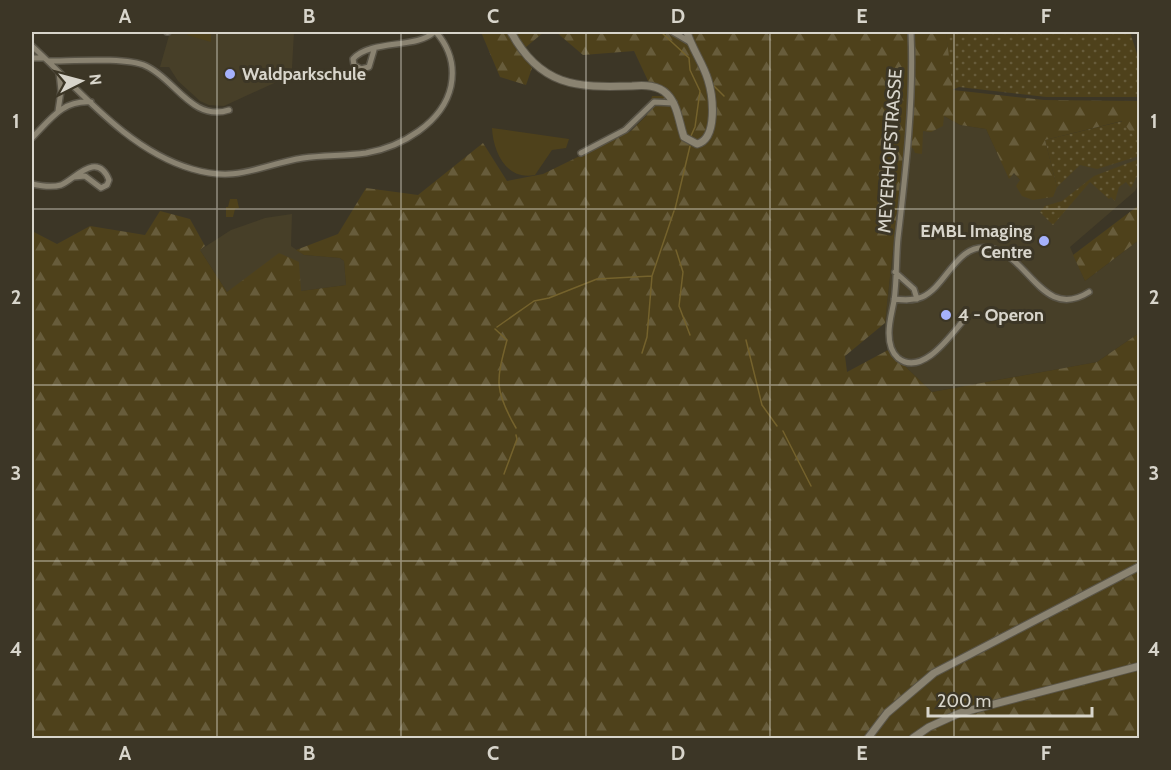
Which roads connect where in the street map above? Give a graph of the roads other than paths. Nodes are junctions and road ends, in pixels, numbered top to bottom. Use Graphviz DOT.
graph roads {
  1 [pos="435,32"];
  2 [pos="511,32"];
  3 [pos="672,32"];
  4 [pos="687,32"];
  5 [pos="911,32"];
  6 [pos="690,42"];
  7 [pos="32,46"];
  8 [pos="374,50"];
  9 [pos="32,58"];
  10 [pos="46,60"];
  11 [pos="59,72"];
  12 [pos="92,102"];
  13 [pos="674,103"];
  14 [pos="229,110"];
  15 [pos="58,111"];
  16 [pos="32,138"];
  17 [pos="581,153"];
  18 [pos="74,177"];
  19 [pos="32,184"];
  20 [pos="895,272"];
  21 [pos="1089,292"];
  22 [pos="894,299"];
  23 [pos="917,299"];
  24 [pos="963,321"];
  25 [pos="1140,566"];
  26 [pos="1140,666"];
  27 [pos="868,738"];
  28 [pos="913,738"];
  1 -- 8 [label="street"];
  1 -- 12 [label="street"];
  2 -- 13 [label="street"];
  3 -- 6 [label="street"];
  4 -- 6 [label="street"];
  5 -- 20 [label="street, MEYERHOFSTRASSE"];
  6 -- 13 [label="street"];
  7 -- 10 [label="street"];
  9 -- 10 [label="street"];
  10 -- 11 [label="street"];
  10 -- 14 [label="street"];
  11 -- 12 [label="street"];
  11 -- 15 [label="street"];
  12 -- 15 [label="street"];
  13 -- 17 [label="street"];
  15 -- 16 [label="street"];
  18 -- 18 [label="street"];
  18 -- 19 [label="street"];
  20 -- 22 [label="street, MEYERHOFSTRASSE"];
  20 -- 23 [label="street"];
  21 -- 23 [label="street"];
  22 -- 23 [label="street"];
  22 -- 24 [label="street, MEYERHOFSTRASSE"];
  25 -- 27 [label="street"];
  26 -- 28 [label="street"];
}
